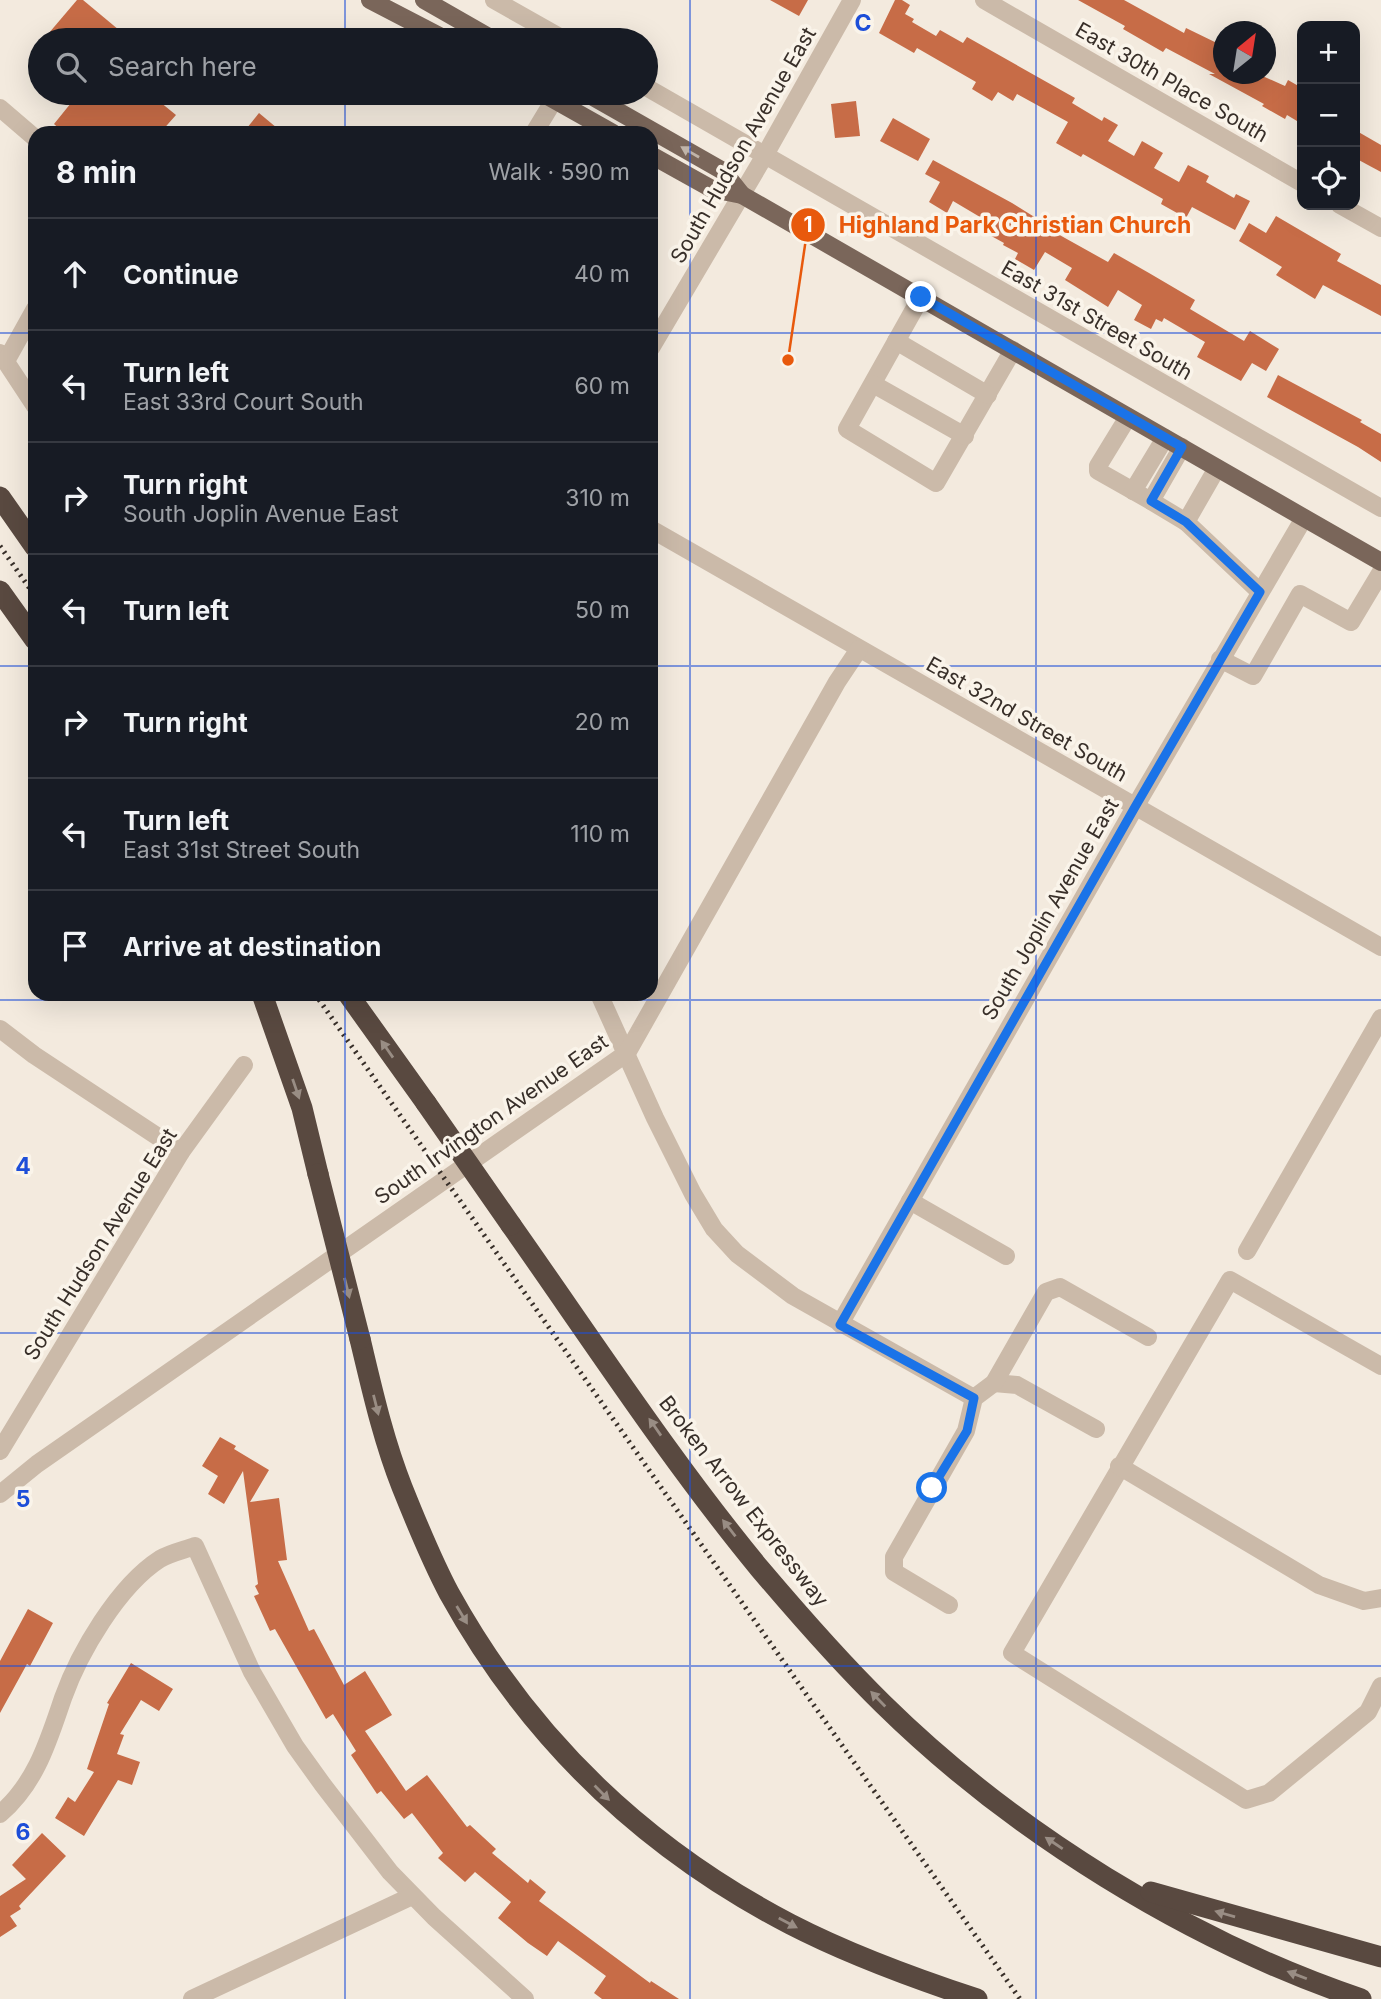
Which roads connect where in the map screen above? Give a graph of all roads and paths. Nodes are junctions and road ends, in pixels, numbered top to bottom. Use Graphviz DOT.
graph roads {
  1 [pos="370,0"];
  2 [pos="424,0"];
  3 [pos="494,0"];
  4 [pos="852,0"];
  5 [pos="984,0"];
  6 [pos="424,28"];
  7 [pos="473,28"];
  8 [pos="544,28"];
  9 [pos="658,93"];
  10 [pos="545,105"];
  11 [pos="564,105"];
  12 [pos="607,105"];
  13 [pos="0,108"];
  14 [pos="537,126"];
  15 [pos="601,126"];
  16 [pos="644,126"];
  17 [pos="28,132"];
  18 [pos="658,134"];
  19 [pos="765,155"];
  20 [pos="658,159"];
  21 [pos="1297,180"];
  22 [pos="742,195"];
  23 [pos="1349,210"];
  24 [pos="1381,229"];
  25 [pos="921,297"];
  26 [pos="28,320"];
  27 [pos="658,332"];
  28 [pos="896,341"];
  29 [pos="1013,350"];
  30 [pos="3,357"];
  31 [pos="873,384"];
  32 [pos="28,395"];
  33 [pos="988,395"];
  34 [pos="1128,417"];
  35 [pos="965,436"];
  36 [pos="1165,438"];
  37 [pos="1182,447"];
  38 [pos="1217,468"];
  39 [pos="1133,491"];
  40 [pos="0,496"];
  41 [pos="1151,501"];
  42 [pos="1381,508"];
  43 [pos="1304,518"];
  44 [pos="1186,522"];
  45 [pos="658,532"];
  46 [pos="28,537"];
  47 [pos="1381,562"];
  48 [pos="1381,572"];
  49 [pos="0,591"];
  50 [pos="1260,592"];
  51 [pos="28,630"];
  52 [pos="859,649"];
  53 [pos="1220,659"];
  54 [pos="1135,807"];
  55 [pos="1381,947"];
  56 [pos="658,997"];
  57 [pos="264,1001"];
  58 [pos="353,1001"];
  59 [pos="602,1001"];
  60 [pos="656,1001"];
  61 [pos="1381,1018"];
  62 [pos="0,1029"];
  63 [pos="626,1053"];
  64 [pos="244,1065"];
  65 [pos="181,1152"];
  66 [pos="910,1201"];
  67 [pos="1247,1251"];
  68 [pos="1006,1256"];
  69 [pos="840,1325"];
  70 [pos="1148,1337"];
  71 [pos="1381,1366"];
  72 [pos="994,1383"];
  73 [pos="974,1398"];
  74 [pos="1096,1429"];
  75 [pos="0,1451"];
  76 [pos="1119,1466"];
  77 [pos="1,1493"];
  78 [pos="1381,1598"];
  79 [pos="949,1605"];
  80 [pos="1381,1686"];
  81 [pos="0,1814"];
  82 [pos="1111,1880"];
  83 [pos="412,1896"];
  84 [pos="1381,1957"];
  85 [pos="192,1999"];
  86 [pos="525,1999"];
  87 [pos="977,1999"];
  88 [pos="1361,1999"];
  1 -- 6 [label="main road"];
  2 -- 7 [label="main road"];
  3 -- 8 [label="street"];
  4 -- 19 [label="street, South Hudson Avenue East"];
  5 -- 21 [label="street, East 30th Place South"];
  9 -- 19 [label="street, East 31st Street South"];
  10 -- 14 [label="street"];
  11 -- 15 [label="main road"];
  16 -- 12 [label="main road, one-way"];
  13 -- 17 [label="street"];
  22 -- 18 [label="main road, one-way"];
  19 -- 22 [label="street, South Hudson Avenue East"];
  19 -- 42 [label="street, East 31st Street South"];
  20 -- 22 [label="main road"];
  22 -- 25 [label="main road"];
  22 -- 27 [label="street, South Hudson Avenue East"];
  23 -- 24 [label="street"];
  25 -- 28 [label="street"];
  25 -- 29 [label="main road"];
  26 -- 30 [label="street"];
  28 -- 31 [label="street"];
  28 -- 33 [label="street"];
  29 -- 33 [label="street"];
  29 -- 34 [label="main road"];
  30 -- 32 [label="street"];
  31 -- 35 [label="street"];
  31 -- 35 [label="street"];
  33 -- 35 [label="street"];
  34 -- 36 [label="main road"];
  34 -- 39 [label="street"];
  36 -- 37 [label="main road"];
  36 -- 39 [label="street"];
  37 -- 38 [label="main road"];
  37 -- 41 [label="street"];
  38 -- 43 [label="main road"];
  38 -- 44 [label="street"];
  39 -- 41 [label="street"];
  40 -- 46 [label="highway"];
  41 -- 44 [label="street"];
  43 -- 47 [label="main road"];
  43 -- 50 [label="street, South Joplin Avenue East"];
  44 -- 50 [label="street"];
  45 -- 52 [label="street, East 32nd Street South"];
  48 -- 53 [label="street"];
  49 -- 51 [label="highway"];
  50 -- 53 [label="street, South Joplin Avenue East"];
  52 -- 54 [label="street, East 32nd Street South"];
  52 -- 56 [label="street, South Irvington Avenue East"];
  53 -- 54 [label="street, South Joplin Avenue East"];
  54 -- 55 [label="street, East 32nd Street South"];
  54 -- 66 [label="street, South Joplin Avenue East"];
  57 -- 87 [label="highway, one-way, bridge"];
  82 -- 58 [label="highway, Broken Arrow Expressway, one-way, bridge"];
  59 -- 63 [label="street"];
  60 -- 63 [label="street, South Irvington Avenue East"];
  61 -- 67 [label="street"];
  62 -- 65 [label="street"];
  63 -- 69 [label="street"];
  63 -- 77 [label="street, South Irvington Avenue East"];
  64 -- 65 [label="street, South Hudson Avenue East"];
  65 -- 75 [label="street, South Hudson Avenue East"];
  66 -- 68 [label="street"];
  66 -- 69 [label="street, South Joplin Avenue East"];
  69 -- 73 [label="street"];
  70 -- 72 [label="street"];
  71 -- 76 [label="street"];
  72 -- 73 [label="street"];
  72 -- 74 [label="street"];
  73 -- 79 [label="street"];
  76 -- 78 [label="street"];
  76 -- 80 [label="street"];
  81 -- 83 [label="street"];
  84 -- 82 [label="highway, one-way"];
  88 -- 82 [label="highway, Broken Arrow Expressway, one-way"];
  83 -- 85 [label="street"];
  83 -- 86 [label="street"];
}
